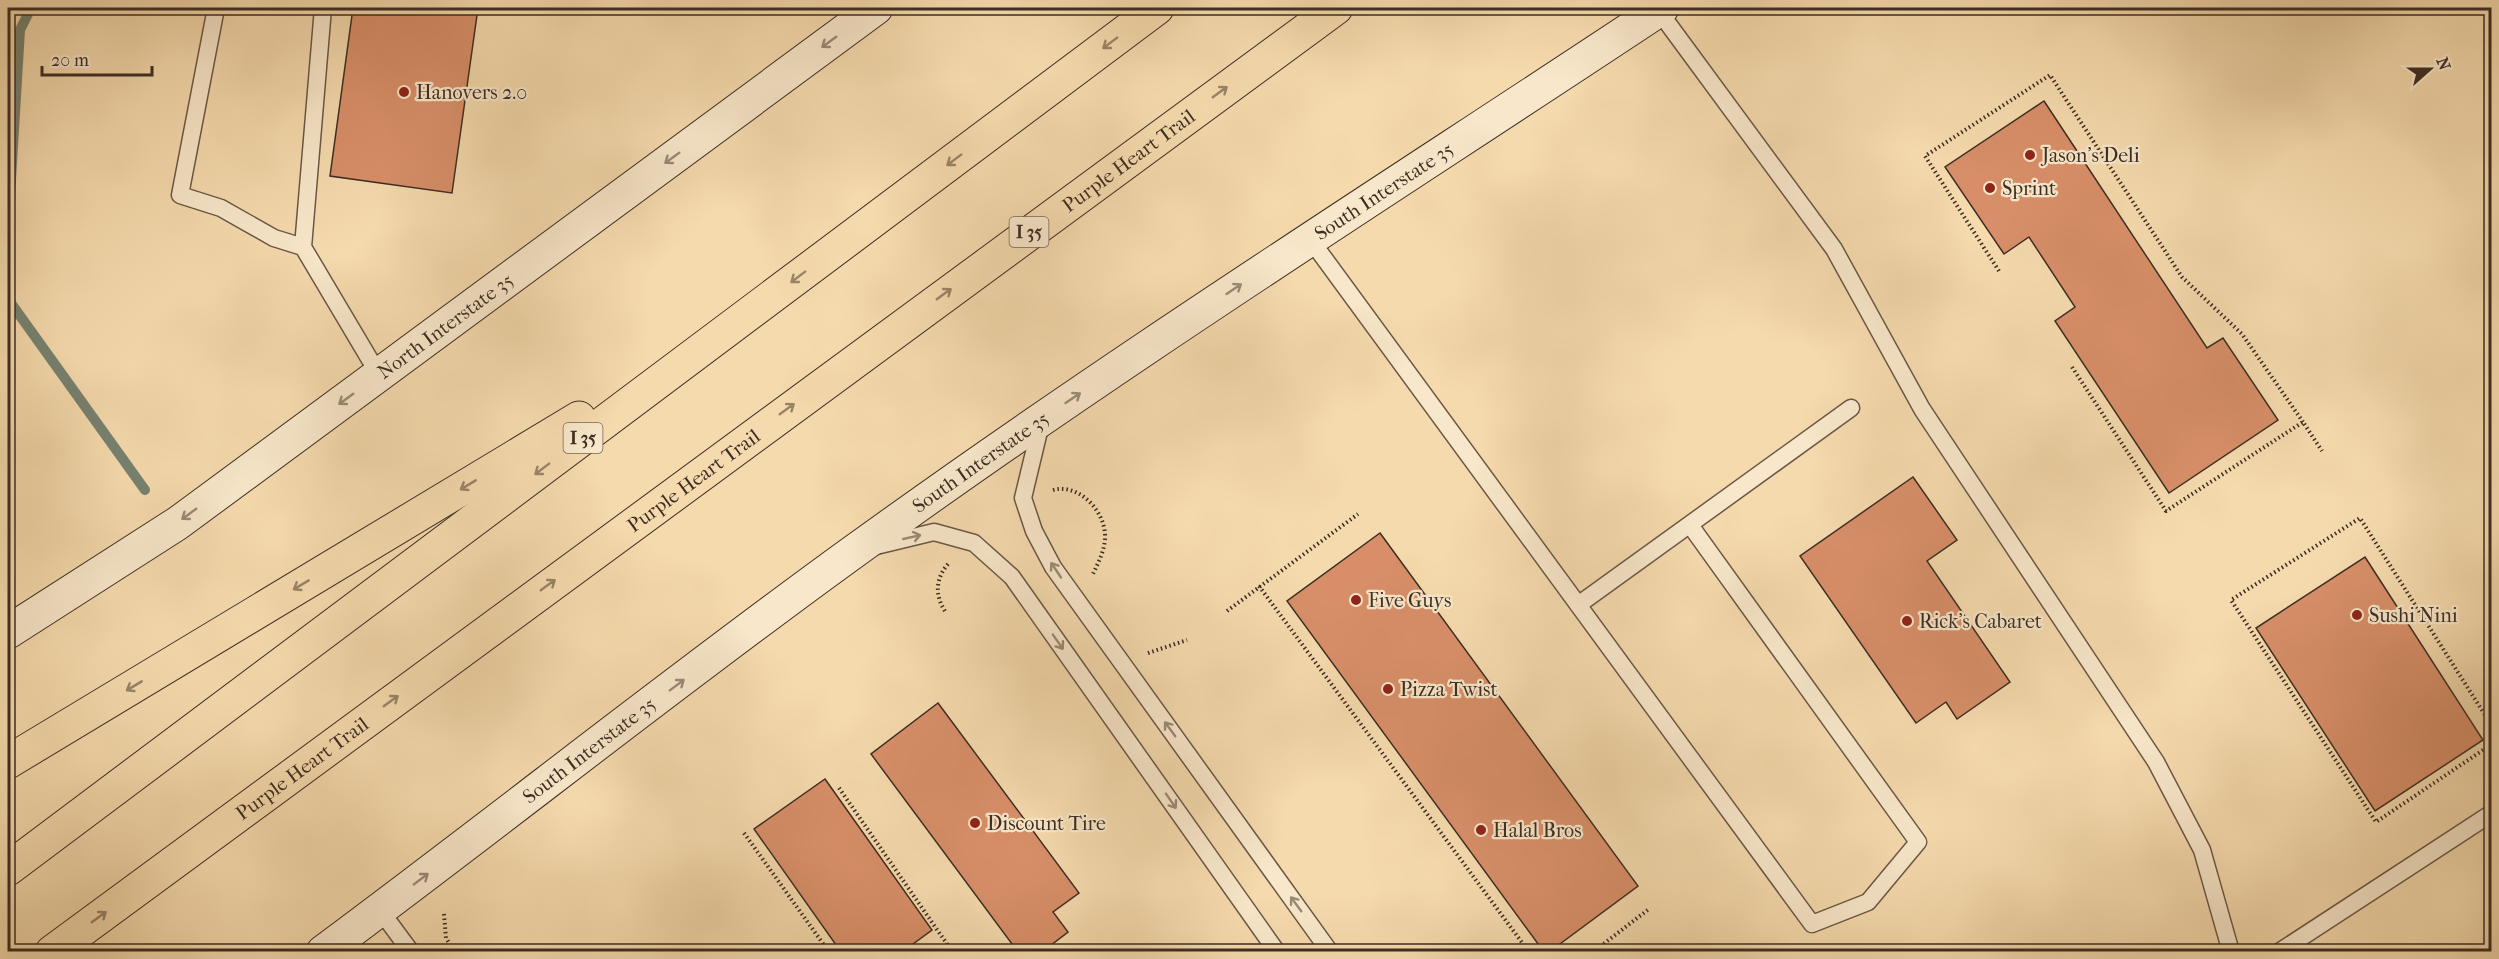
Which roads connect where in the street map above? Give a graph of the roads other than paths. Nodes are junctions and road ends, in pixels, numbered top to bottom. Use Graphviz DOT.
graph roads {
  1 [pos="216,8"];
  2 [pos="323,8"];
  3 [pos="876,8"];
  4 [pos="1157,8"];
  5 [pos="1336,8"];
  6 [pos="1660,9"];
  7 [pos="1310,239"];
  8 [pos="303,247"];
  9 [pos="734,325"];
  10 [pos="379,375"];
  11 [pos="1851,408"];
  12 [pos="1042,419"];
  13 [pos="1690,525"];
  14 [pos="855,550"];
  15 [pos="1578,605"];
  16 [pos="8,632"];
  17 [pos="8,762"];
  18 [pos="2492,813"];
  19 [pos="8,869"];
  20 [pos="380,910"];
  21 [pos="52,951"];
  22 [pos="323,951"];
  23 [pos="411,951"];
  24 [pos="1277,951"];
  25 [pos="1330,951"];
  26 [pos="2231,951"];
  27 [pos="2279,951"];
  1 -- 8 [label="lane"];
  2 -- 8 [label="lane"];
  3 -- 10 [label="main road, North Interstate 35, one-way"];
  4 -- 9 [label="highway, I 35, one-way"];
  21 -- 5 [label="highway, Purple Heart Trail / I 35, one-way"];
  6 -- 7 [label="main road, South Interstate 35"];
  6 -- 26 [label="lane"];
  12 -- 7 [label="main road, South Interstate 35, one-way"];
  7 -- 15 [label="lane"];
  8 -- 10 [label="lane"];
  9 -- 17 [label="highway, one-way"];
  9 -- 19 [label="highway, I 35, one-way"];
  10 -- 16 [label="main road, North Interstate 35, one-way"];
  11 -- 13 [label="lane"];
  12 -- 14 [label="main road, South Interstate 35"];
  25 -- 12 [label="lane, one-way"];
  13 -- 15 [label="lane"];
  13 -- 15 [label="lane"];
  20 -- 14 [label="main road, South Interstate 35, one-way"];
  14 -- 24 [label="lane, one-way"];
  18 -- 27 [label="lane"];
  20 -- 22 [label="main road, South Interstate 35"];
  20 -- 23 [label="lane"];
}
